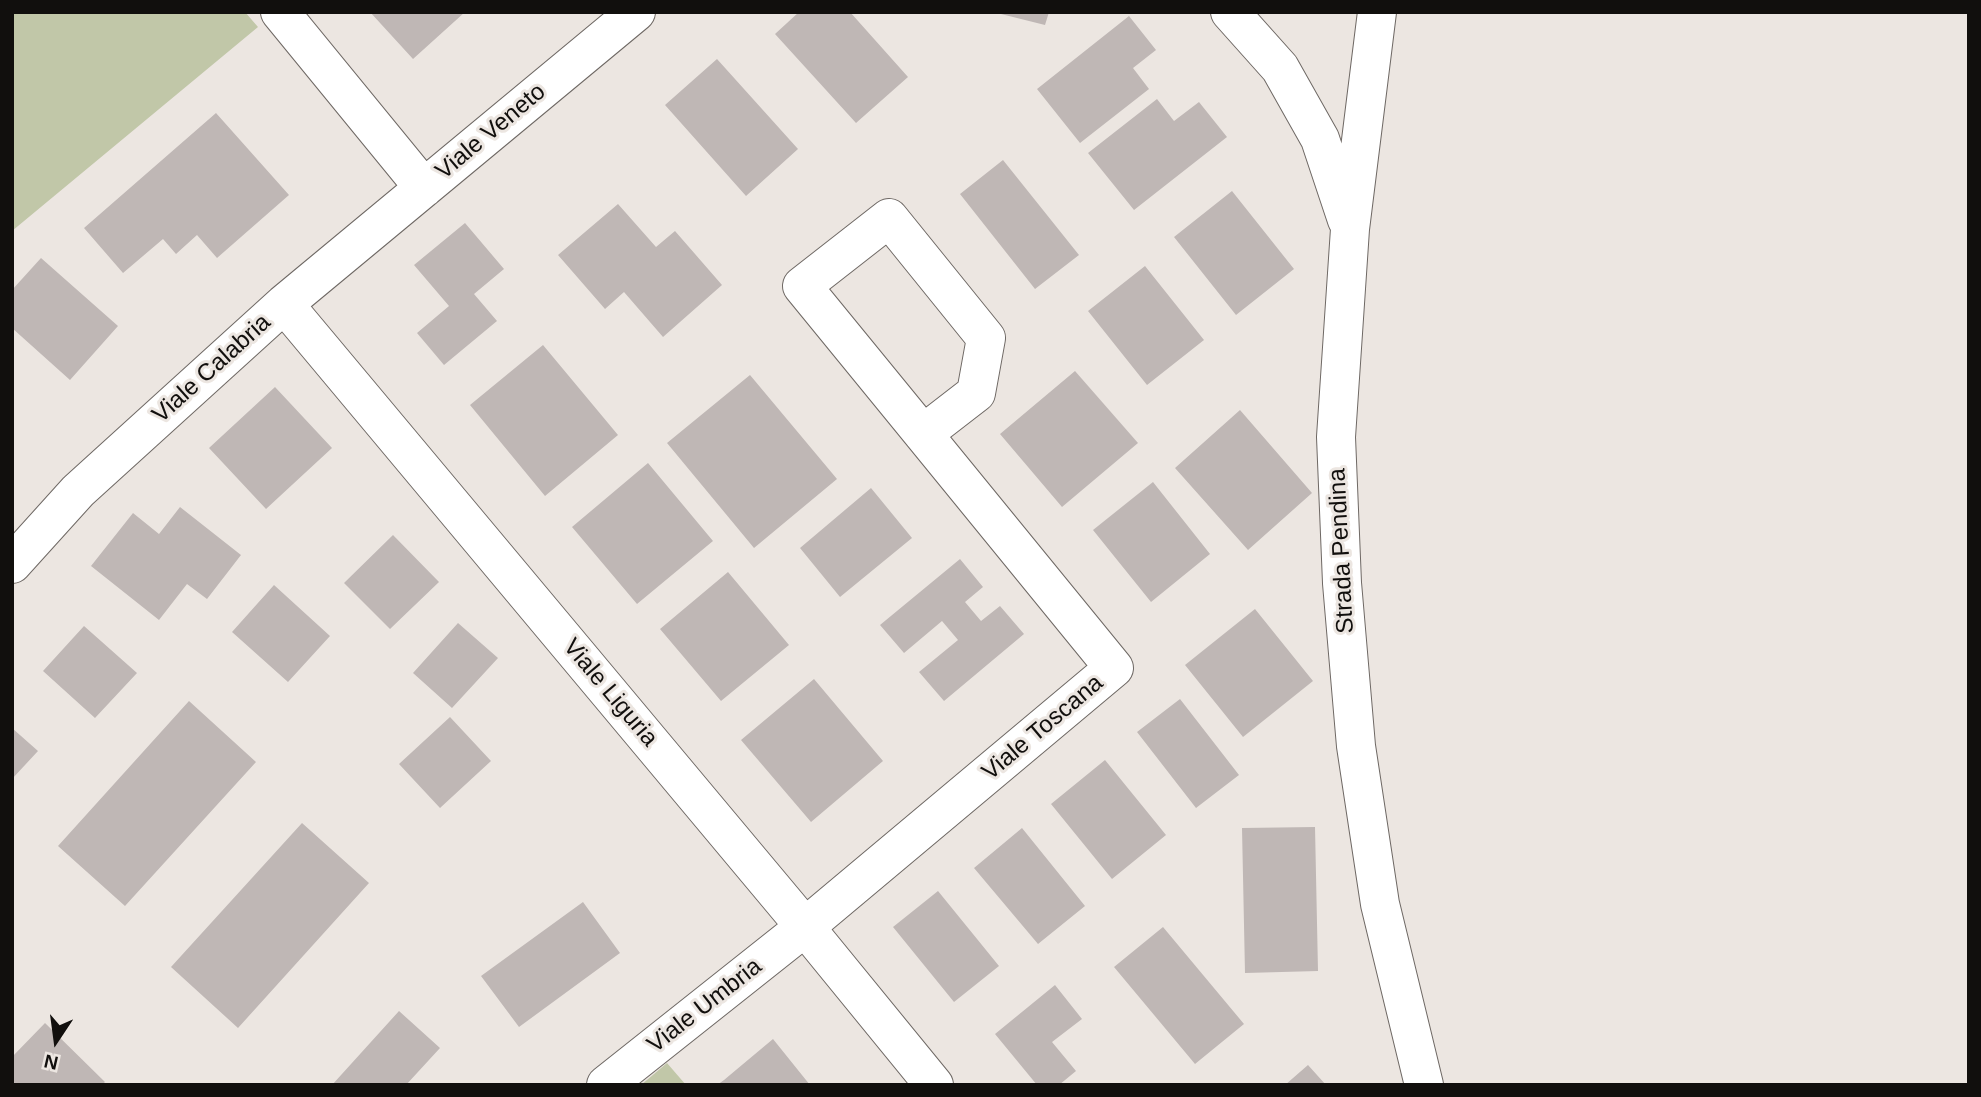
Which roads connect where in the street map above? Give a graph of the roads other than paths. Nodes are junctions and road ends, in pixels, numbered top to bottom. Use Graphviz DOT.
graph roads {
  1 [pos="280,12"];
  2 [pos="636,12"];
  3 [pos="1230,12"];
  4 [pos="1377,12"];
  5 [pos="424,188"];
  6 [pos="1350,229"];
  7 [pos="284,304"];
  8 [pos="923,434"];
  9 [pos="12,564"];
  10 [pos="805,927"];
  11 [pos="606,1085"];
  12 [pos="934,1085"];
  13 [pos="1424,1085"];
  1 -- 5 [label="street, Viale Veneto"];
  2 -- 5 [label="street, Viale Veneto"];
  3 -- 6 [label="street"];
  4 -- 6 [label="street, Strada Pendina"];
  5 -- 7 [label="street, Viale Calabria"];
  6 -- 13 [label="street, Strada Pendina"];
  7 -- 9 [label="street, Viale Calabria"];
  7 -- 10 [label="street, Viale Liguria"];
  8 -- 8 [label="street, Viale Toscana"];
  8 -- 10 [label="street, Viale Toscana"];
  10 -- 11 [label="street, Viale Umbria"];
  10 -- 12 [label="street, Viale Liguria"];
}
